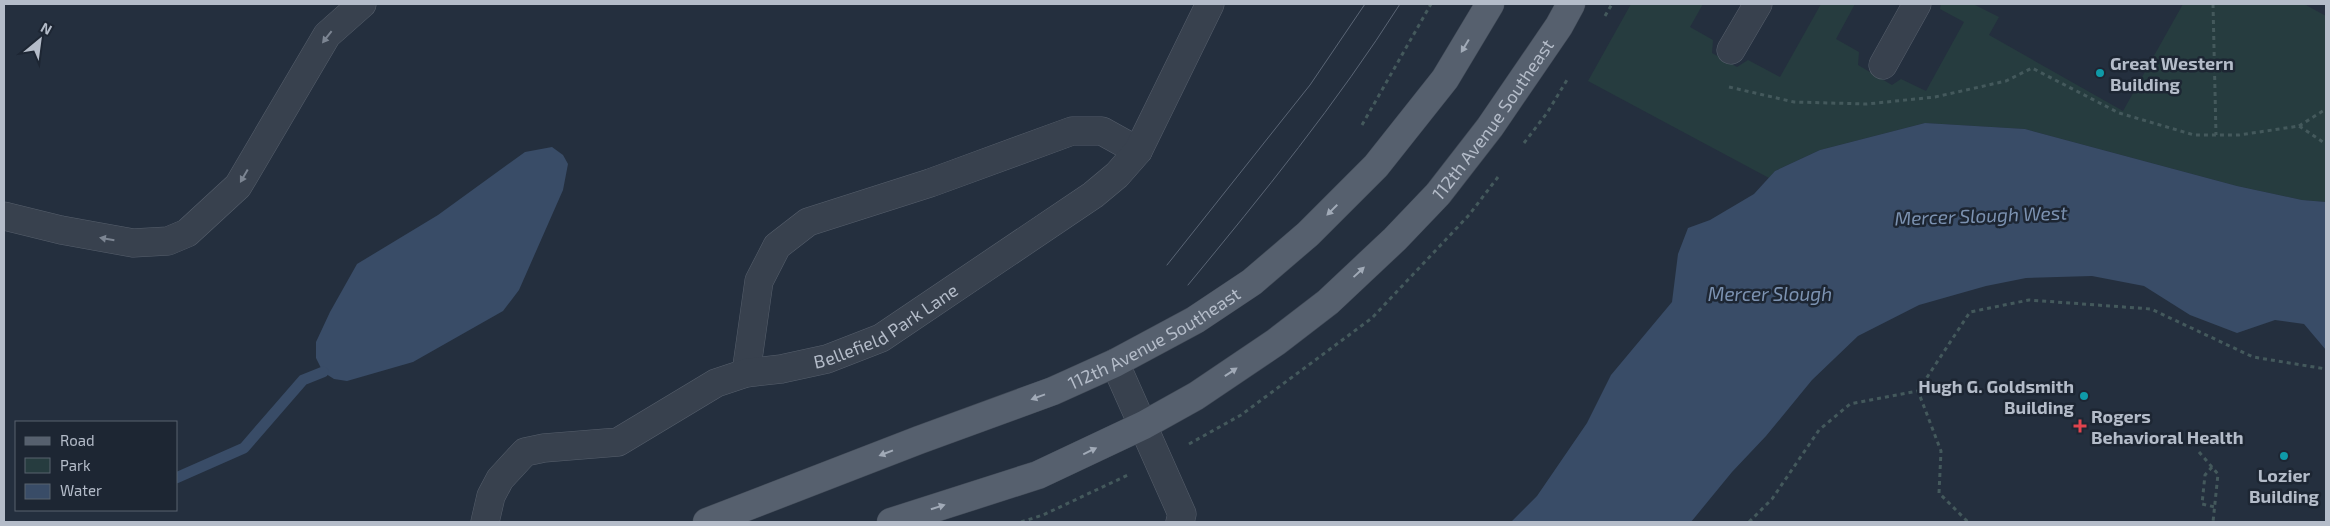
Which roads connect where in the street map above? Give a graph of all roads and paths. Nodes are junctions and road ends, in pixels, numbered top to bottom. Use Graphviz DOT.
graph roads {
  1 [pos="362,4"];
  2 [pos="1210,4"];
  3 [pos="1431,4"];
  4 [pos="1490,4"];
  5 [pos="1571,4"];
  6 [pos="1758,4"];
  7 [pos="1917,4"];
  8 [pos="2213,4"];
  9 [pos="1731,50"];
  10 [pos="1883,65"];
  11 [pos="1728,87"];
  12 [pos="2326,109"];
  13 [pos="2299,126"];
  14 [pos="1360,129"];
  15 [pos="2216,135"];
  16 [pos="2326,144"];
  17 [pos="1138,152"];
  18 [pos="4,216"];
  19 [pos="1115,363"];
  20 [pos="2326,369"];
  21 [pos="746,373"];
  22 [pos="1918,391"];
  23 [pos="1144,424"];
  24 [pos="2199,452"];
  25 [pos="2212,467"];
  26 [pos="1112,482"];
  27 [pos="2215,507"];
  28 [pos="485,522"];
  29 [pos="707,522"];
  30 [pos="891,522"];
  31 [pos="1021,522"];
  32 [pos="1180,522"];
  33 [pos="1749,522"];
  34 [pos="1968,522"];
  35 [pos="2213,522"];
  1 -- 18 [label="street, one-way"];
  2 -- 17 [label="street, Bellefield Park Lane"];
  3 -- 14 [label="path"];
  4 -- 19 [label="main road, 112th Avenue Southeast, one-way"];
  23 -- 5 [label="main road, 112th Avenue Southeast, one-way"];
  6 -- 9 [label="street"];
  7 -- 10 [label="street"];
  8 -- 15 [label="path"];
  11 -- 15 [label="path"];
  12 -- 13 [label="path"];
  13 -- 15 [label="path"];
  13 -- 16 [label="path"];
  17 -- 21 [label="street, Bellefield Park Lane"];
  17 -- 21 [label="street"];
  19 -- 23 [label="street"];
  19 -- 29 [label="main road, 112th Avenue Southeast, one-way"];
  20 -- 22 [label="path"];
  21 -- 28 [label="street, Bellefield Park Lane"];
  22 -- 33 [label="path"];
  22 -- 34 [label="path"];
  30 -- 23 [label="main road, 112th Avenue Southeast, one-way"];
  23 -- 32 [label="street"];
  24 -- 25 [label="path"];
  25 -- 27 [label="path"];
  25 -- 27 [label="path"];
  26 -- 31 [label="path"];
  27 -- 35 [label="path"];
}
